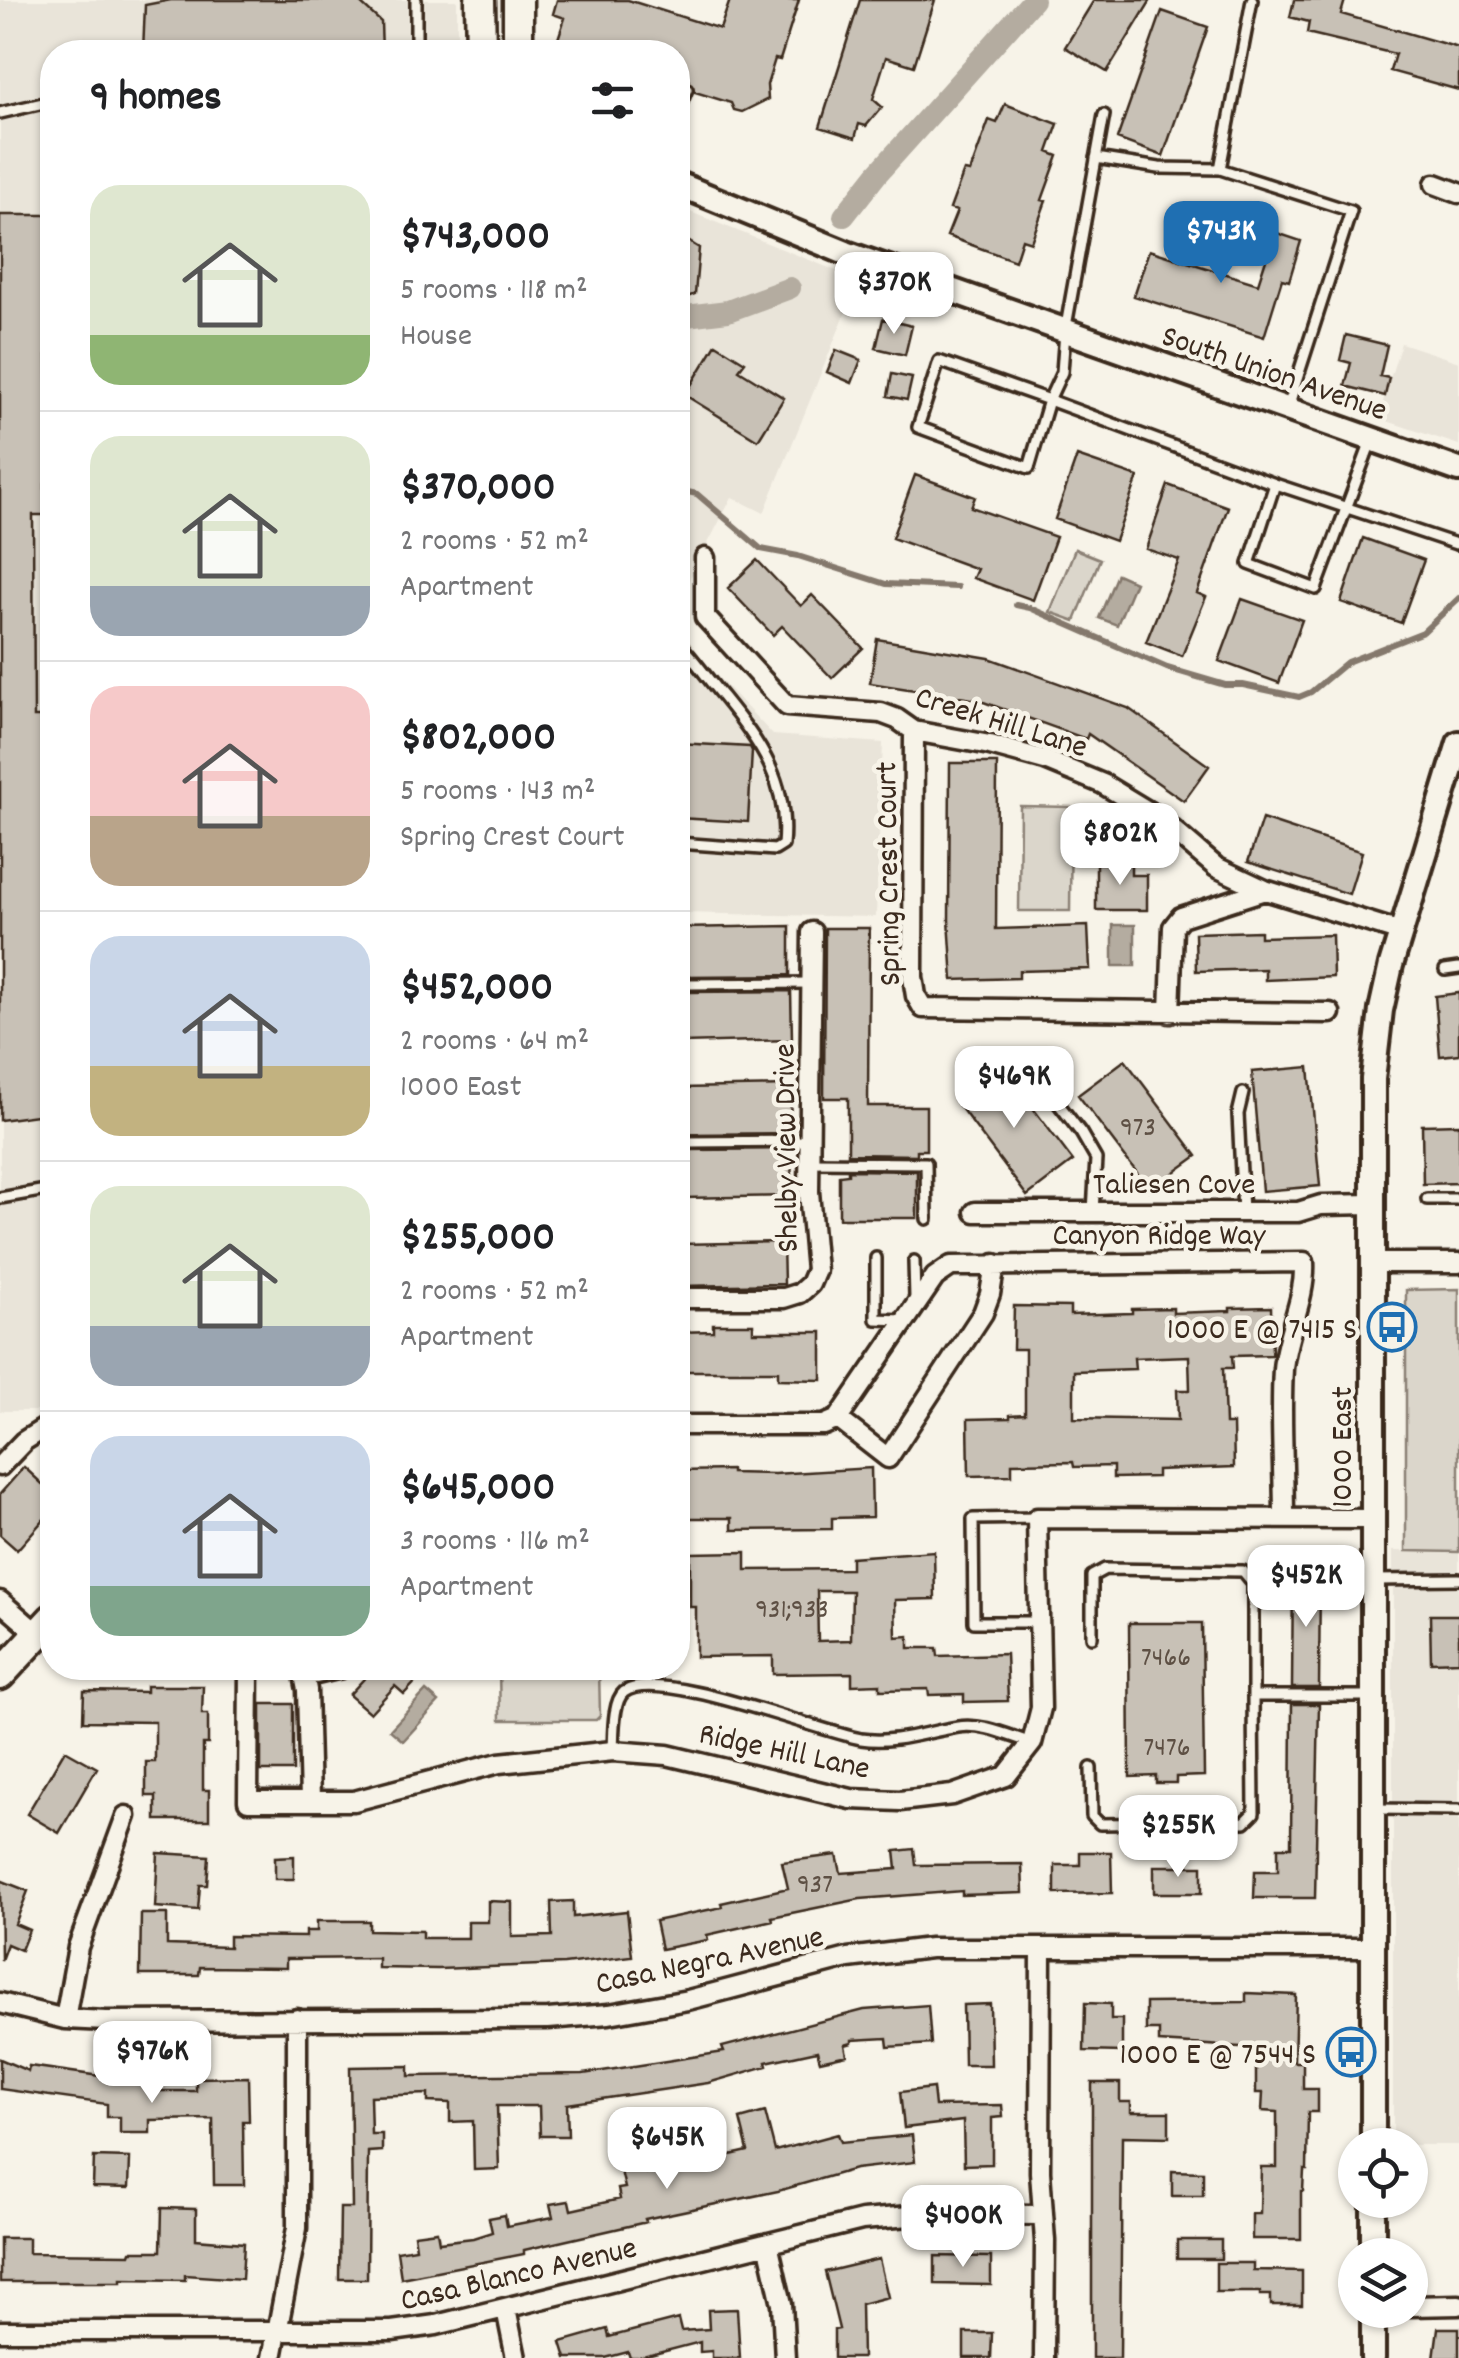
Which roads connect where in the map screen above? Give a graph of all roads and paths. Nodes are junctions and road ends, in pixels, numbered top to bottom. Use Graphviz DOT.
graph roads {
  1 [pos="416,0"];
  2 [pos="480,0"];
  3 [pos="518,0"];
  4 [pos="1252,0"];
  5 [pos="416,40"];
  6 [pos="480,40"];
  7 [pos="518,40"];
  8 [pos="40,105"];
  9 [pos="0,113"];
  10 [pos="1104,115"];
  11 [pos="1096,158"];
  12 [pos="1220,169"];
  13 [pos="1434,184"];
  14 [pos="690,189"];
  15 [pos="1459,192"];
  16 [pos="1065,332"];
  17 [pos="1049,400"];
  18 [pos="1287,410"];
  19 [pos="1372,439"];
  20 [pos="1459,470"];
  21 [pos="1275,484"];
  22 [pos="1346,510"];
  23 [pos="1456,544"];
  24 [pos="705,558"];
  25 [pos="690,657"];
  26 [pos="914,731"];
  27 [pos="1459,744"];
  28 [pos="690,843"];
  29 [pos="1266,890"];
  30 [pos="812,932"];
  31 [pos="1401,932"];
  32 [pos="1459,968"];
  33 [pos="1445,970"];
  34 [pos="813,983"];
  35 [pos="690,984"];
  36 [pos="1170,1013"];
  37 [pos="1330,1013"];
  38 [pos="1044,1085"];
  39 [pos="1243,1093"];
  40 [pos="810,1141"];
  41 [pos="690,1142"];
  42 [pos="810,1162"];
  43 [pos="40,1191"];
  44 [pos="0,1198"];
  45 [pos="1427,1199"];
  46 [pos="1459,1200"];
  47 [pos="1372,1204"];
  48 [pos="975,1212"];
  49 [pos="1093,1212"];
  50 [pos="1243,1212"];
  51 [pos="926,1219"];
  52 [pos="876,1258"];
  53 [pos="914,1261"];
  54 [pos="1459,1262"];
  55 [pos="1372,1263"];
  56 [pos="994,1264"];
  57 [pos="690,1298"];
  58 [pos="911,1313"];
  59 [pos="838,1419"];
  60 [pos="690,1425"];
  61 [pos="40,1431"];
  62 [pos="0,1466"];
  63 [pos="1037,1518"];
  64 [pos="1284,1518"];
  65 [pos="1373,1519"];
  66 [pos="1459,1579"];
  67 [pos="1373,1580"];
  68 [pos="0,1601"];
  69 [pos="1038,1622"];
  70 [pos="40,1624"];
  71 [pos="40,1633"];
  72 [pos="1092,1636"];
  73 [pos="0,1674"];
  74 [pos="249,1680"];
  75 [pos="304,1680"];
  76 [pos="1252,1696"];
  77 [pos="1373,1696"];
  78 [pos="1032,1743"];
  79 [pos="613,1751"];
  80 [pos="1091,1768"];
  81 [pos="310,1800"];
  82 [pos="1372,1809"];
  83 [pos="1459,1810"];
  84 [pos="126,1816"];
  85 [pos="1041,1948"];
  86 [pos="1372,1948"];
  87 [pos="0,2004"];
  88 [pos="64,2019"];
  89 [pos="297,2019"];
  90 [pos="1372,2128"];
  91 [pos="1043,2215"];
  92 [pos="768,2244"];
  93 [pos="1428,2306"];
  94 [pos="1459,2306"];
  95 [pos="506,2309"];
  96 [pos="1373,2328"];
  97 [pos="0,2331"];
  98 [pos="279,2331"];
  99 [pos="272,2358"];
  100 [pos="516,2358"];
  101 [pos="785,2358"];
  102 [pos="1044,2358"];
  103 [pos="1373,2358"];
  1 -- 5 [label="lane"];
  2 -- 6 [label="main road"];
  3 -- 7 [label="main road"];
  4 -- 12 [label="lane"];
  8 -- 9 [label="lane"];
  10 -- 11 [label="lane"];
  11 -- 12 [label="lane"];
  11 -- 16 [label="lane"];
  12 -- 18 [label="lane"];
  13 -- 15 [label="street"];
  14 -- 16 [label="street, South Union Avenue"];
  16 -- 17 [label="lane"];
  16 -- 18 [label="street, South Union Avenue"];
  17 -- 17 [label="lane"];
  17 -- 21 [label="lane"];
  18 -- 19 [label="street, South Union Avenue"];
  19 -- 20 [label="street, South Union Avenue"];
  19 -- 22 [label="lane"];
  21 -- 22 [label="lane"];
  21 -- 22 [label="lane"];
  22 -- 23 [label="lane"];
  24 -- 26 [label="street, Creek Hill Lane"];
  25 -- 28 [label="lane"];
  26 -- 29 [label="street, Creek Hill Lane"];
  26 -- 36 [label="street, Spring Crest Court"];
  27 -- 31 [label="street, 1000 East"];
  29 -- 31 [label="street, Creek Hill Lane"];
  29 -- 36 [label="street"];
  30 -- 34 [label="street, Shelby View Drive"];
  31 -- 47 [label="street, 1000 East"];
  32 -- 33 [label="lane"];
  34 -- 35 [label="lane"];
  34 -- 40 [label="street, Shelby View Drive"];
  36 -- 37 [label="street, Spring Crest Court"];
  38 -- 49 [label="lane"];
  39 -- 50 [label="lane"];
  40 -- 41 [label="lane"];
  40 -- 42 [label="street, Shelby View Drive"];
  42 -- 51 [label="lane"];
  42 -- 57 [label="street, Shelby View Drive"];
  43 -- 44 [label="lane"];
  45 -- 46 [label="lane"];
  47 -- 50 [label="street, Taliesen Cove"];
  47 -- 55 [label="street, 1000 East"];
  48 -- 49 [label="street, Taliesen Cove"];
  49 -- 50 [label="street, Taliesen Cove"];
  52 -- 58 [label="lane"];
  53 -- 58 [label="lane"];
  54 -- 55 [label="street"];
  55 -- 65 [label="street, 1000 East"];
  56 -- 58 [label="street, Canyon Ridge Way"];
  56 -- 59 [label="street"];
  56 -- 64 [label="street, Canyon Ridge Way"];
  58 -- 59 [label="street, Canyon Ridge Way"];
  59 -- 60 [label="street"];
  61 -- 62 [label="street"];
  63 -- 64 [label="street"];
  63 -- 69 [label="street"];
  63 -- 69 [label="lane"];
  64 -- 65 [label="street"];
  65 -- 67 [label="street, 1000 East"];
  66 -- 67 [label="lane"];
  67 -- 77 [label="street, 1000 East"];
  68 -- 70 [label="street"];
  69 -- 78 [label="street"];
  71 -- 73 [label="main road"];
  72 -- 76 [label="lane"];
  74 -- 81 [label="street, Ridge Hill Lane"];
  75 -- 81 [label="street"];
  76 -- 77 [label="lane"];
  76 -- 80 [label="lane"];
  77 -- 82 [label="street, 1000 East"];
  78 -- 79 [label="street, Ridge Hill Lane"];
  78 -- 79 [label="lane"];
  79 -- 81 [label="street, Ridge Hill Lane"];
  82 -- 83 [label="lane"];
  82 -- 86 [label="street, 1000 East"];
  84 -- 88 [label="street"];
  85 -- 86 [label="street, Casa Negra Avenue"];
  85 -- 89 [label="street, Casa Negra Avenue"];
  85 -- 91 [label="street"];
  86 -- 90 [label="street, 1000 East"];
  87 -- 88 [label="street, Casa Negra Avenue"];
  88 -- 89 [label="street, Casa Negra Avenue"];
  89 -- 98 [label="street"];
  91 -- 92 [label="street, Casa Blanco Avenue"];
  91 -- 102 [label="street"];
  92 -- 95 [label="street, Casa Blanco Avenue"];
  92 -- 101 [label="street"];
  93 -- 94 [label="street"];
  95 -- 98 [label="street, Casa Blanco Avenue"];
  95 -- 100 [label="street"];
  96 -- 103 [label="street"];
  97 -- 98 [label="street, Casa Blanco Avenue"];
  98 -- 99 [label="street"];
}
